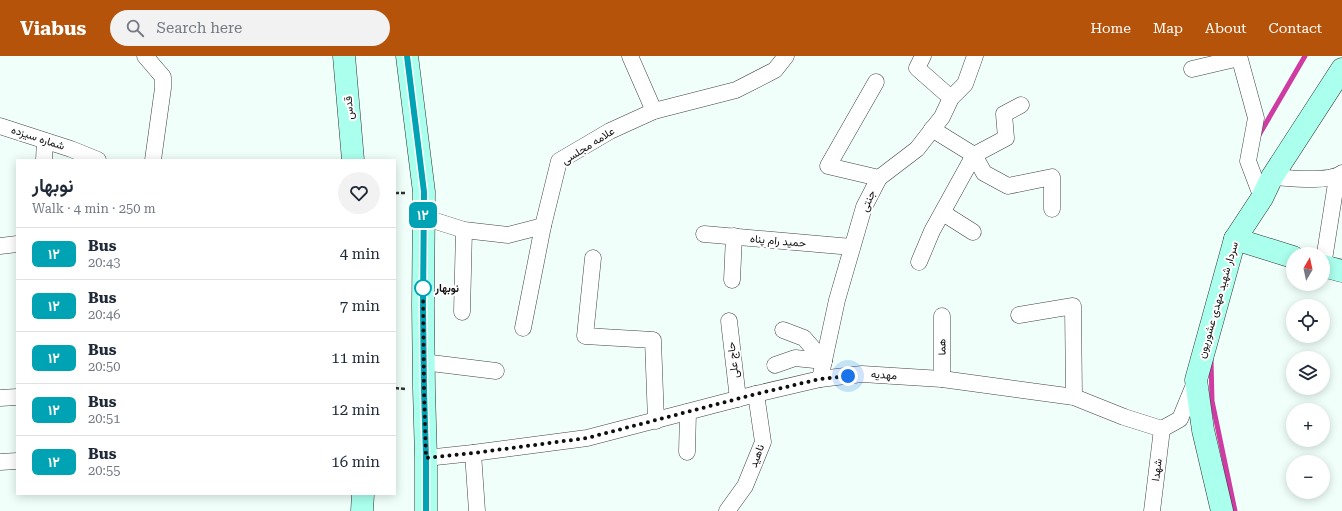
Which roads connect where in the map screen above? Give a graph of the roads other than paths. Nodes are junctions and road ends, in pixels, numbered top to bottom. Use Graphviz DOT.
graph roads {
  1 [pos="145,56"];
  2 [pos="344,56"];
  3 [pos="407,56"];
  4 [pos="630,56"];
  5 [pos="786,56"];
  6 [pos="923,56"];
  7 [pos="975,56"];
  8 [pos="1239,57"];
  9 [pos="1192,69"];
  10 [pos="1342,69"];
  11 [pos="876,82"];
  12 [pos="951,98"];
  13 [pos="1021,105"];
  14 [pos="654,111"];
  15 [pos="0,126"];
  16 [pos="932,129"];
  17 [pos="45,141"];
  18 [pos="974,155"];
  19 [pos="44,159"];
  20 [pos="96,159"];
  21 [pos="153,159"];
  22 [pos="353,159"];
  23 [pos="1340,175"];
  24 [pos="1272,177"];
  25 [pos="878,178"];
  26 [pos="1262,198"];
  27 [pos="1052,210"];
  28 [pos="943,213"];
  29 [pos="423,217"];
  30 [pos="543,226"];
  31 [pos="464,230"];
  32 [pos="973,232"];
  33 [pos="704,234"];
  34 [pos="734,236"];
  35 [pos="1235,239"];
  36 [pos="16,244"];
  37 [pos="0,246"];
  38 [pos="852,247"];
  39 [pos="1327,247"];
  40 [pos="1286,255"];
  41 [pos="593,258"];
  42 [pos="919,262"];
  43 [pos="1330,268"];
  44 [pos="1342,271"];
  45 [pos="732,280"];
  46 [pos="462,312"];
  47 [pos="1019,315"];
  48 [pos="942,316"];
  49 [pos="729,321"];
  50 [pos="523,328"];
  51 [pos="783,330"];
  52 [pos="824,361"];
  53 [pos="423,362"];
  54 [pos="775,365"];
  55 [pos="496,371"];
  56 [pos="820,379"];
  57 [pos="942,379"];
  58 [pos="1196,380"];
  59 [pos="756,394"];
  60 [pos="16,397"];
  61 [pos="1074,397"];
  62 [pos="0,398"];
  63 [pos="738,399"];
  64 [pos="688,412"];
  65 [pos="656,421"];
  66 [pos="1162,428"];
  67 [pos="687,452"];
  68 [pos="474,453"];
  69 [pos="426,458"];
  70 [pos="16,461"];
  71 [pos="0,462"];
  72 [pos="363,495"];
  73 [pos="362,511"];
  74 [pos="426,511"];
  75 [pos="477,511"];
  76 [pos="726,511"];
  77 [pos="1152,511"];
  78 [pos="1222,511"];
  1 -- 21 [label="street"];
  2 -- 22 [label="main road, قدس"];
  3 -- 29 [label="main road"];
  4 -- 14 [label="street"];
  5 -- 14 [label="street, علامه مجلسی"];
  6 -- 12 [label="street"];
  7 -- 12 [label="street, جنتی"];
  8 -- 9 [label="street"];
  8 -- 26 [label="street"];
  10 -- 24 [label="main road, سردار شهید مهدی عشوریون"];
  11 -- 25 [label="street"];
  12 -- 16 [label="street, جنتی"];
  13 -- 18 [label="street"];
  14 -- 30 [label="street, علامه مجلسی"];
  15 -- 17 [label="street, شماره سیزده"];
  16 -- 18 [label="street"];
  16 -- 25 [label="street, جنتی"];
  17 -- 19 [label="street"];
  17 -- 20 [label="street, شماره سیزده"];
  18 -- 27 [label="street"];
  18 -- 28 [label="street"];
  23 -- 24 [label="street"];
  23 -- 39 [label="street"];
  24 -- 26 [label="main road, سردار شهید مهدی عشوریون"];
  25 -- 38 [label="street, جنتی"];
  26 -- 35 [label="main road, سردار شهید مهدی عشوریون"];
  28 -- 32 [label="street"];
  28 -- 42 [label="street"];
  29 -- 31 [label="street"];
  29 -- 53 [label="main road"];
  30 -- 31 [label="street"];
  30 -- 50 [label="street, علامه مجلسی"];
  31 -- 46 [label="street"];
  33 -- 34 [label="street, حمید رام پناه"];
  34 -- 38 [label="street, حمید رام پناه"];
  34 -- 45 [label="street"];
  35 -- 40 [label="main road"];
  35 -- 58 [label="main road, سردار شهید مهدی عشوریون"];
  36 -- 37 [label="street"];
  38 -- 52 [label="street, جنتی"];
  41 -- 65 [label="street"];
  43 -- 44 [label="main road"];
  47 -- 61 [label="street"];
  48 -- 57 [label="street, هما"];
  49 -- 63 [label="street, حاج علی"];
  51 -- 52 [label="street"];
  52 -- 54 [label="street"];
  52 -- 56 [label="street, جنتی"];
  53 -- 55 [label="street"];
  53 -- 69 [label="main road"];
  56 -- 57 [label="street, مهدیه"];
  56 -- 59 [label="street, مهدیه"];
  57 -- 61 [label="street, مهدیه"];
  58 -- 66 [label="street"];
  58 -- 78 [label="main road, سردار شهید مهدی عشوریون"];
  59 -- 63 [label="street, مهدیه"];
  59 -- 76 [label="street, ناهید"];
  60 -- 62 [label="street"];
  61 -- 66 [label="street, مهدیه"];
  63 -- 64 [label="street, مهدیه"];
  64 -- 65 [label="street, مهدیه"];
  64 -- 67 [label="street"];
  65 -- 68 [label="street, مهدیه"];
  66 -- 77 [label="street, شهدا"];
  68 -- 69 [label="street, مهدیه"];
  68 -- 75 [label="street"];
  69 -- 74 [label="main road"];
  70 -- 71 [label="street"];
  72 -- 73 [label="main road"];
}
